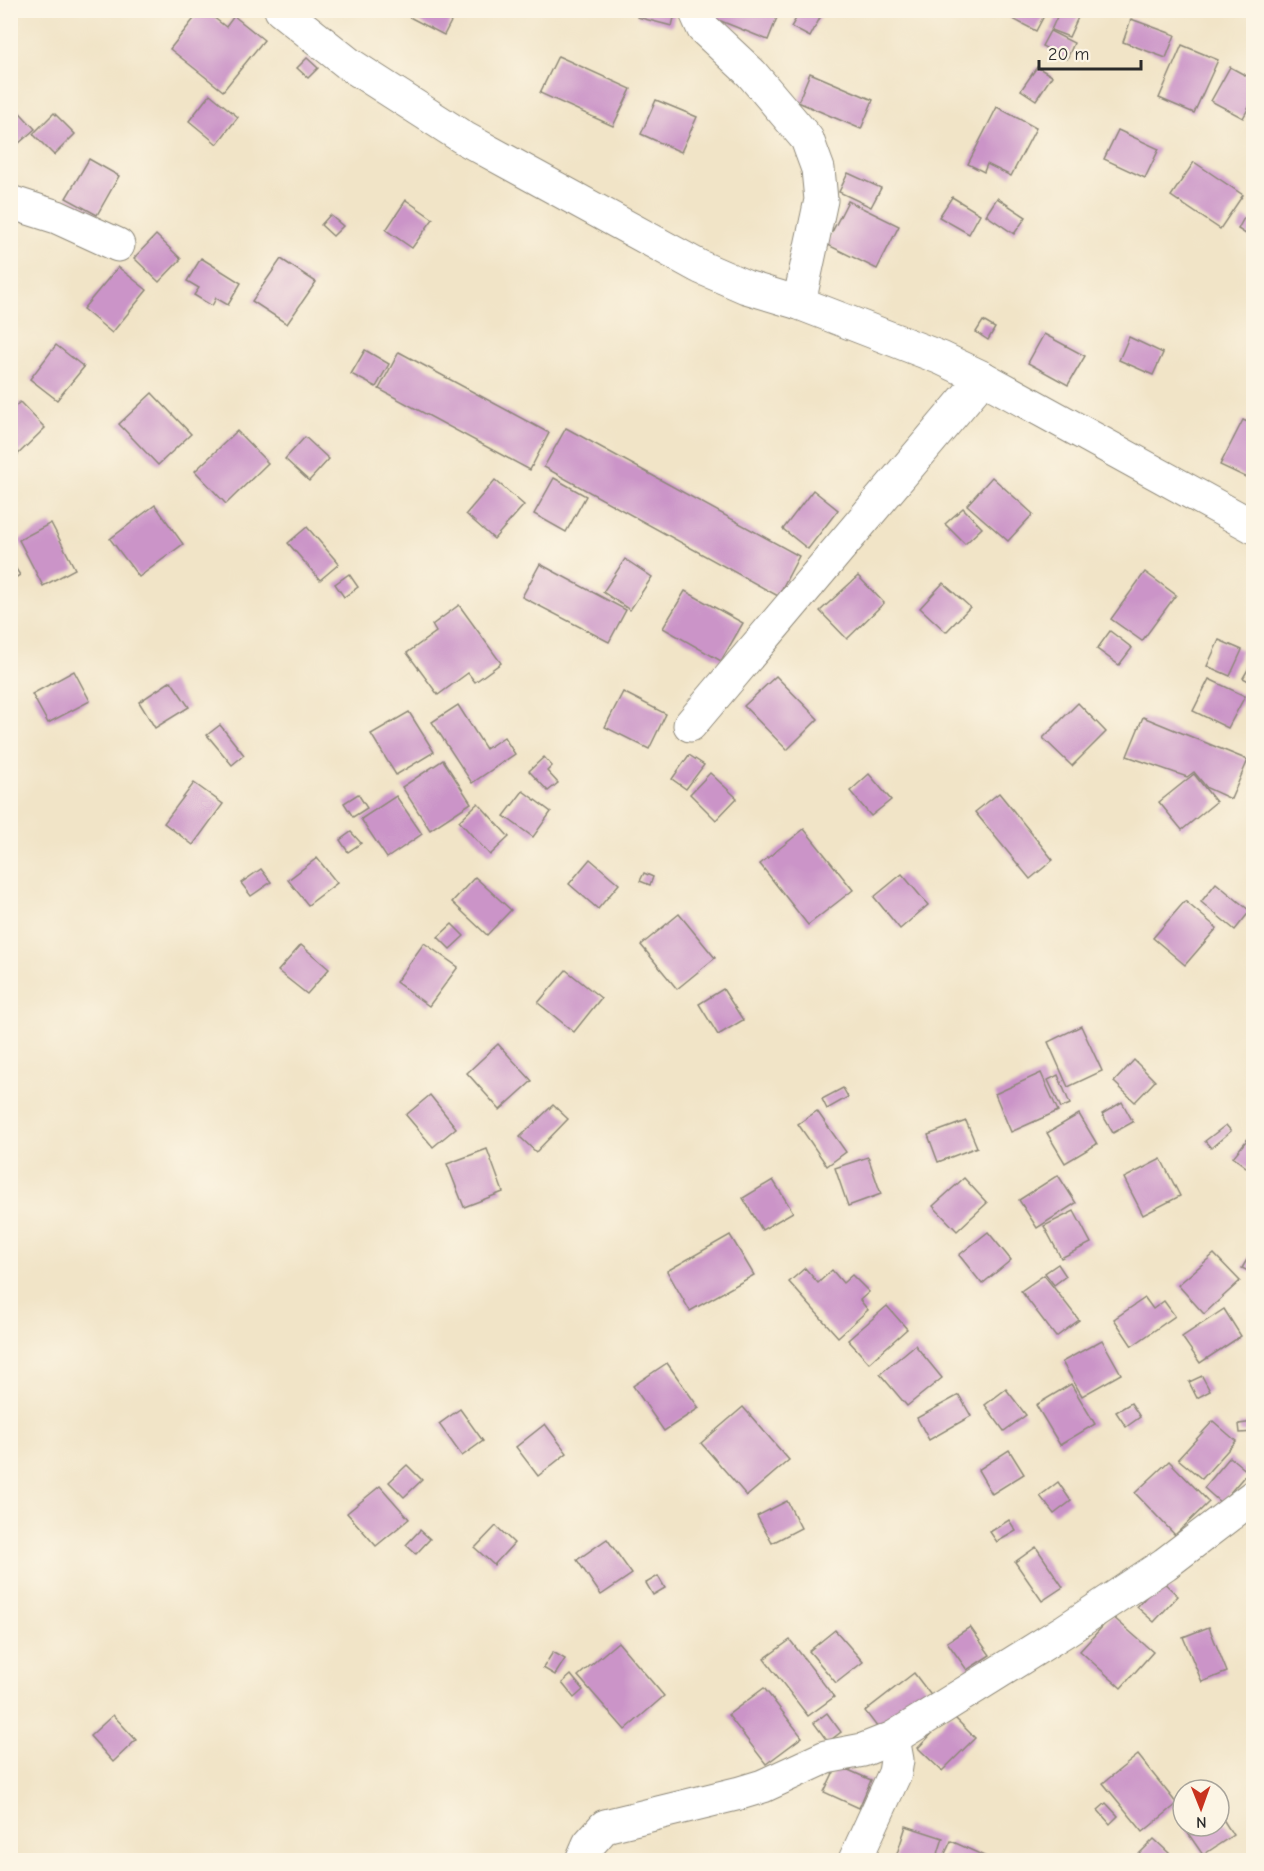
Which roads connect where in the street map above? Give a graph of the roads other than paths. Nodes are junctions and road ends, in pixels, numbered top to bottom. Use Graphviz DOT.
graph roads {
  1 [pos="281,10"];
  2 [pos="695,10"];
  3 [pos="10,202"];
  4 [pos="118,245"];
  5 [pos="799,303"];
  6 [pos="983,378"];
  7 [pos="1254,527"];
  8 [pos="690,725"];
  9 [pos="1254,1496"];
  10 [pos="893,1738"];
  11 [pos="582,1860"];
  12 [pos="855,1860"];
  1 -- 5 [label="street"];
  2 -- 5 [label="street"];
  3 -- 4 [label="street"];
  5 -- 6 [label="street"];
  6 -- 7 [label="street"];
  6 -- 8 [label="street"];
  9 -- 10 [label="street"];
  10 -- 11 [label="street"];
  10 -- 12 [label="street"];
}
